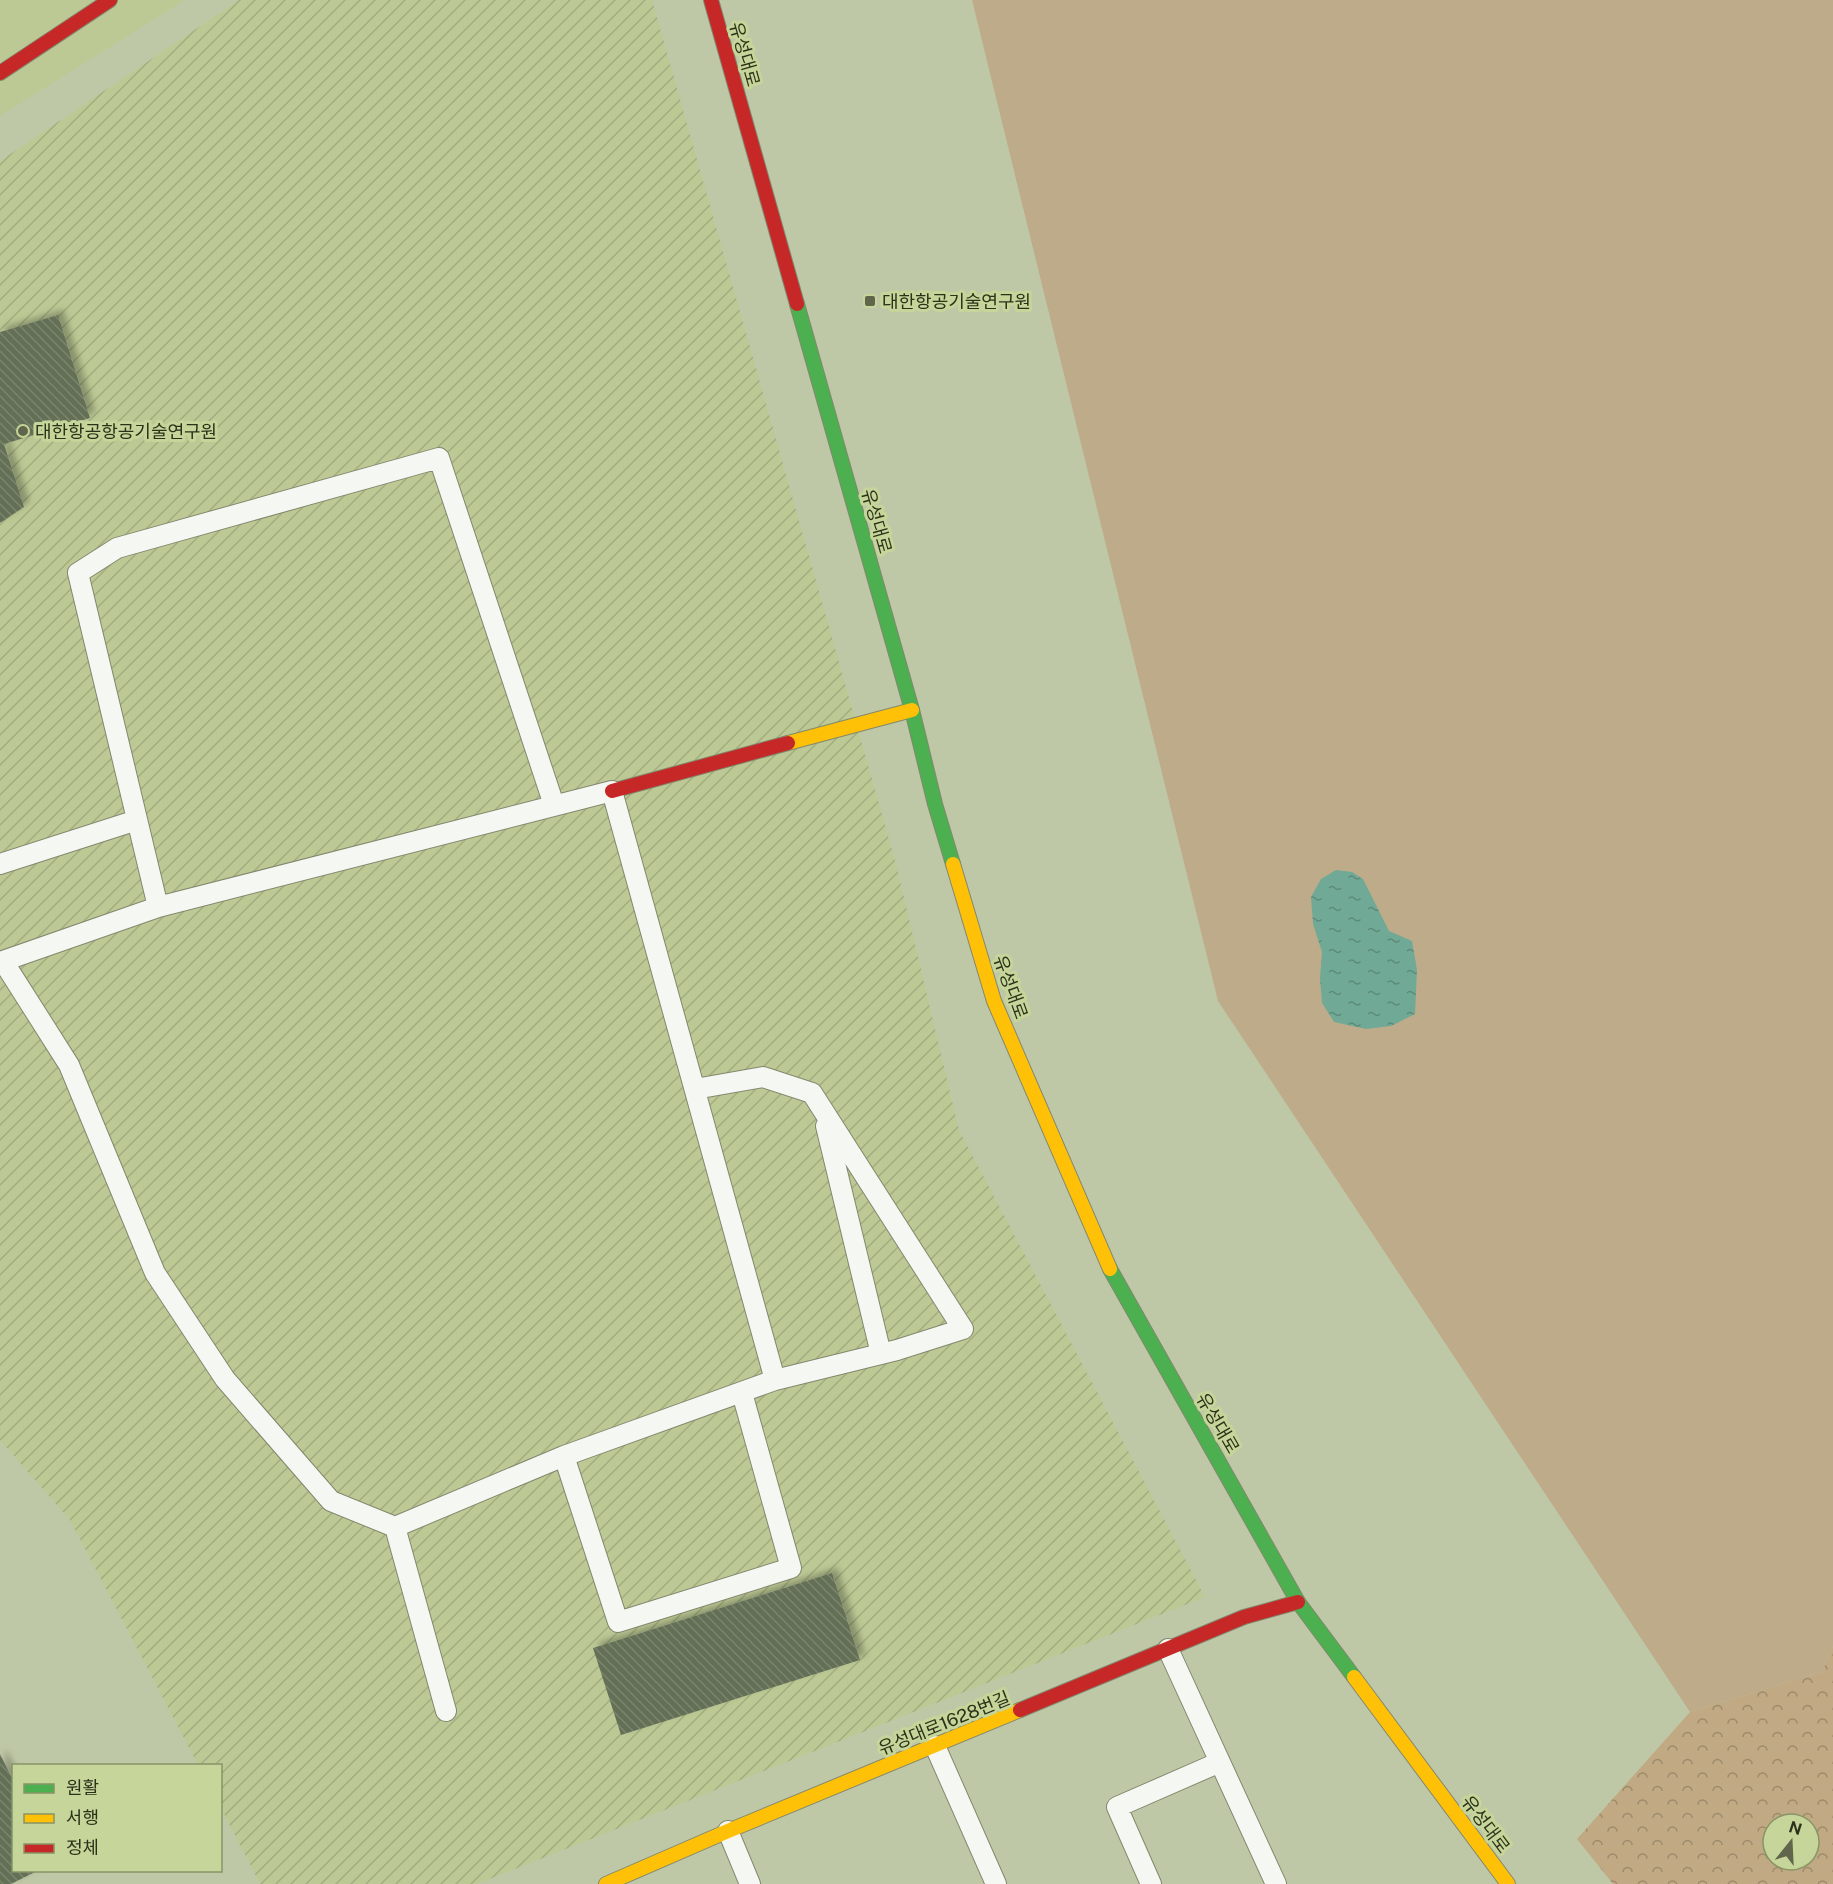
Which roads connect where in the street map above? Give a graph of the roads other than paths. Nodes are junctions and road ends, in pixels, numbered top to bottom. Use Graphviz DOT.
graph roads {
  1 [pos="110,0"];
  2 [pos="711,0"];
  3 [pos="0,73"];
  4 [pos="912,710"];
  5 [pos="612,791"];
  6 [pos="554,805"];
  7 [pos="137,820"];
  8 [pos="0,864"];
  9 [pos="158,907"];
  10 [pos="1,961"];
  11 [pos="694,1089"];
  12 [pos="822,1110"];
  13 [pos="881,1354"];
  14 [pos="775,1380"];
  15 [pos="742,1393"];
  16 [pos="564,1456"];
  17 [pos="395,1527"];
  18 [pos="1298,1602"];
  19 [pos="1168,1649"];
  20 [pos="446,1711"];
  21 [pos="935,1746"];
  22 [pos="1220,1762"];
  23 [pos="728,1831"];
  24 [pos="606,1884"];
  25 [pos="750,1884"];
  26 [pos="996,1884"];
  27 [pos="1151,1884"];
  28 [pos="1276,1884"];
  29 [pos="1508,1884"];
  1 -- 3 [label="main road"];
  2 -- 4 [label="main road, 유성대로"];
  4 -- 5 [label="main road"];
  4 -- 18 [label="main road, 유성대로"];
  5 -- 6 [label="lane"];
  5 -- 11 [label="lane"];
  6 -- 7 [label="lane"];
  6 -- 9 [label="lane"];
  7 -- 8 [label="lane"];
  7 -- 9 [label="lane"];
  9 -- 10 [label="lane"];
  10 -- 17 [label="lane"];
  11 -- 12 [label="lane"];
  11 -- 14 [label="lane"];
  12 -- 13 [label="lane"];
  12 -- 13 [label="lane"];
  13 -- 14 [label="lane"];
  14 -- 15 [label="lane"];
  15 -- 16 [label="lane"];
  15 -- 16 [label="lane"];
  16 -- 17 [label="lane"];
  17 -- 20 [label="lane"];
  18 -- 19 [label="main road, 유성대로1628번길"];
  18 -- 29 [label="main road, 유성대로"];
  19 -- 21 [label="main road, 유성대로1628번길"];
  19 -- 22 [label="lane"];
  21 -- 23 [label="main road, 유성대로1628번길"];
  21 -- 26 [label="lane"];
  22 -- 27 [label="lane"];
  22 -- 28 [label="lane"];
  23 -- 24 [label="main road, 유성대로1628번길"];
  23 -- 25 [label="lane"];
}
